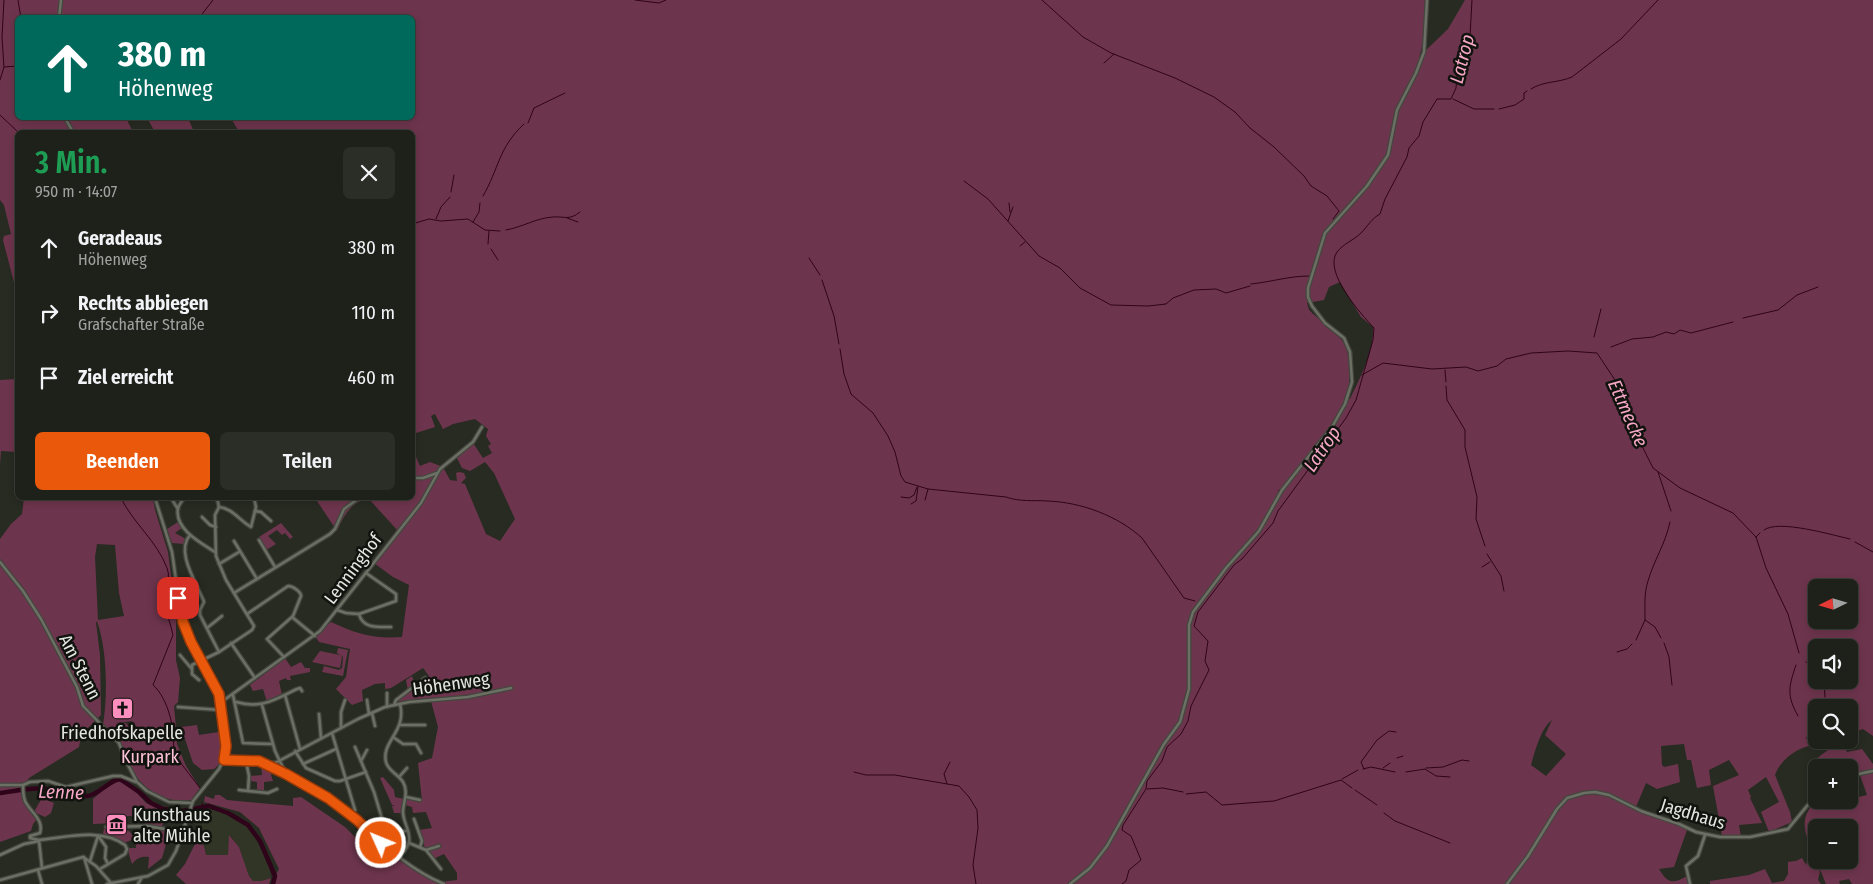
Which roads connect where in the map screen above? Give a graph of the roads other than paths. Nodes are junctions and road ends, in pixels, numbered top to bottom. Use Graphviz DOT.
graph roads {
  1 [pos="62,0"];
  2 [pos="1427,0"];
  3 [pos="60,15"];
  4 [pos="482,427"];
  5 [pos="437,473"];
  6 [pos="415,478"];
  7 [pos="157,500"];
  8 [pos="172,500"];
  9 [pos="183,500"];
  10 [pos="218,500"];
  11 [pos="254,500"];
  12 [pos="357,500"];
  13 [pos="219,507"];
  14 [pos="178,508"];
  15 [pos="255,511"];
  16 [pos="202,517"];
  17 [pos="271,520"];
  18 [pos="216,527"];
  19 [pos="190,535"];
  20 [pos="259,540"];
  21 [pos="234,541"];
  22 [pos="215,552"];
  23 [pos="239,552"];
  24 [pos="0,562"];
  25 [pos="218,564"];
  26 [pos="275,566"];
  27 [pos="366,573"];
  28 [pos="257,579"];
  29 [pos="234,593"];
  30 [pos="337,610"];
  31 [pos="247,614"];
  32 [pos="359,614"];
  33 [pos="222,616"];
  34 [pos="292,616"];
  35 [pos="391,627"];
  36 [pos="207,628"];
  37 [pos="315,636"];
  38 [pos="267,639"];
  39 [pos="261,641"];
  40 [pos="231,643"];
  41 [pos="219,652"];
  42 [pos="180,656"];
  43 [pos="284,657"];
  44 [pos="200,660"];
  45 [pos="191,668"];
  46 [pos="255,678"];
  47 [pos="425,678"];
  48 [pos="199,680"];
  49 [pos="511,688"];
  50 [pos="302,691"];
  51 [pos="387,693"];
  52 [pos="233,695"];
  53 [pos="284,695"];
  54 [pos="345,700"];
  55 [pos="367,700"];
  56 [pos="236,702"];
  57 [pos="220,703"];
  58 [pos="400,704"];
  59 [pos="262,705"];
  60 [pos="394,705"];
  61 [pos="388,706"];
  62 [pos="178,707"];
  63 [pos="221,710"];
  64 [pos="371,713"];
  65 [pos="319,714"];
  66 [pos="401,725"];
  67 [pos="425,725"];
  68 [pos="375,726"];
  69 [pos="341,728"];
  70 [pos="332,733"];
  71 [pos="393,737"];
  72 [pos="321,738"];
  73 [pos="272,744"];
  74 [pos="355,747"];
  75 [pos="300,749"];
  76 [pos="336,749"];
  77 [pos="367,750"];
  78 [pos="295,751"];
  79 [pos="421,753"];
  80 [pos="224,760"];
  81 [pos="246,761"];
  82 [pos="279,761"];
  83 [pos="361,761"];
  84 [pos="265,763"];
  85 [pos="303,764"];
  86 [pos="407,768"];
  87 [pos="1873,771"];
  88 [pos="366,772"];
  89 [pos="286,774"];
  90 [pos="1858,774"];
  91 [pos="399,777"];
  92 [pos="344,779"];
  93 [pos="137,782"];
  94 [pos="0,785"];
  95 [pos="23,786"];
  96 [pos="277,789"];
  97 [pos="239,790"];
  98 [pos="248,791"];
  99 [pos="406,797"];
  100 [pos="420,800"];
  101 [pos="192,804"];
  102 [pos="1808,807"];
  103 [pos="355,810"];
  104 [pos="414,819"];
  105 [pos="106,827"];
  106 [pos="408,831"];
  107 [pos="183,832"];
  108 [pos="1705,835"];
  109 [pos="98,836"];
  110 [pos="39,841"];
  111 [pos="408,843"];
  112 [pos="438,846"];
  113 [pos="420,847"];
  114 [pos="426,850"];
  115 [pos="0,855"];
  116 [pos="84,857"];
  117 [pos="398,858"];
  118 [pos="90,861"];
  119 [pos="108,864"];
  120 [pos="40,869"];
  121 [pos="100,869"];
  122 [pos="440,869"];
  123 [pos="142,877"];
  124 [pos="0,880"];
  125 [pos="111,883"];
  126 [pos="42,884"];
  127 [pos="92,884"];
  128 [pos="107,884"];
  129 [pos="138,884"];
  130 [pos="444,884"];
  131 [pos="1070,884"];
  132 [pos="1507,884"];
  133 [pos="1690,884"];
  1 -- 3 [label="street"];
  2 -- 131 [label="street"];
  4 -- 5 [label="street, Lenninghof"];
  5 -- 6 [label="street"];
  5 -- 27 [label="street, Lenninghof"];
  7 -- 44 [label="street"];
  8 -- 14 [label="street"];
  9 -- 14 [label="street"];
  10 -- 13 [label="street"];
  11 -- 15 [label="street"];
  12 -- 26 [label="street"];
  13 -- 15 [label="street"];
  13 -- 18 [label="street"];
  14 -- 19 [label="street"];
  15 -- 17 [label="street"];
  16 -- 18 [label="street"];
  18 -- 22 [label="street"];
  19 -- 22 [label="street"];
  19 -- 36 [label="street"];
  20 -- 26 [label="street"];
  21 -- 23 [label="street"];
  22 -- 25 [label="street"];
  23 -- 25 [label="street"];
  23 -- 28 [label="street"];
  24 -- 93 [label="street, Am Stenn"];
  25 -- 29 [label="street"];
  26 -- 28 [label="street"];
  27 -- 30 [label="street, Lenninghof"];
  27 -- 32 [label="street"];
  28 -- 29 [label="street"];
  29 -- 31 [label="street"];
  30 -- 32 [label="street"];
  30 -- 37 [label="street, Lenninghof"];
  31 -- 34 [label="street"];
  31 -- 40 [label="street"];
  32 -- 35 [label="street"];
  33 -- 36 [label="street"];
  34 -- 37 [label="street"];
  34 -- 38 [label="street"];
  36 -- 41 [label="street"];
  37 -- 43 [label="street, Lenninghof"];
  38 -- 39 [label="street"];
  38 -- 43 [label="street"];
  40 -- 41 [label="street"];
  40 -- 46 [label="street"];
  41 -- 44 [label="street"];
  42 -- 45 [label="street"];
  43 -- 46 [label="street, Lenninghof"];
  44 -- 45 [label="street"];
  44 -- 57 [label="street"];
  45 -- 48 [label="street"];
  46 -- 52 [label="street, Lenninghof"];
  47 -- 60 [label="street, Höhenweg"];
  49 -- 58 [label="street, Höhenweg"];
  50 -- 53 [label="street"];
  51 -- 61 [label="street, Höhenweg"];
  52 -- 56 [label="street"];
  52 -- 57 [label="street, Lenninghof"];
  53 -- 59 [label="street"];
  53 -- 75 [label="street"];
  54 -- 69 [label="street"];
  55 -- 64 [label="street"];
  56 -- 59 [label="street"];
  56 -- 73 [label="street"];
  57 -- 63 [label="street"];
  58 -- 60 [label="street, Höhenweg"];
  58 -- 66 [label="street"];
  59 -- 73 [label="street"];
  60 -- 61 [label="street, Höhenweg"];
  61 -- 64 [label="street, Höhenweg"];
  62 -- 63 [label="street"];
  63 -- 80 [label="street"];
  64 -- 68 [label="street"];
  64 -- 69 [label="street, Höhenweg"];
  65 -- 72 [label="street"];
  66 -- 67 [label="street"];
  66 -- 71 [label="street"];
  69 -- 70 [label="street, Höhenweg"];
  70 -- 72 [label="street, Höhenweg"];
  70 -- 76 [label="street"];
  71 -- 79 [label="street"];
  71 -- 91 [label="street"];
  72 -- 75 [label="street, Höhenweg"];
  73 -- 82 [label="street"];
  74 -- 83 [label="street"];
  75 -- 78 [label="street, Höhenweg"];
  76 -- 85 [label="street"];
  76 -- 92 [label="street"];
  77 -- 83 [label="street"];
  78 -- 82 [label="street, Höhenweg"];
  78 -- 85 [label="street"];
  80 -- 81 [label="street, Höhenweg"];
  80 -- 101 [label="street"];
  81 -- 84 [label="street, Höhenweg"];
  81 -- 98 [label="street"];
  82 -- 84 [label="street, Höhenweg"];
  82 -- 89 [label="street"];
  83 -- 88 [label="street"];
  84 -- 89 [label="street"];
  85 -- 92 [label="street"];
  86 -- 91 [label="street"];
  87 -- 90 [label="street"];
  88 -- 92 [label="street"];
  88 -- 106 [label="street"];
  89 -- 117 [label="street"];
  91 -- 99 [label="street"];
  92 -- 103 [label="street"];
  93 -- 95 [label="street, Am Stenn"];
  93 -- 101 [label="street, Am Stenn"];
  94 -- 95 [label="street, Am Stenn"];
  95 -- 110 [label="street"];
  96 -- 98 [label="street"];
  97 -- 98 [label="street"];
  99 -- 100 [label="street"];
  99 -- 106 [label="street"];
  101 -- 107 [label="street"];
  102 -- 108 [label="street, Jagdhaus"];
  104 -- 113 [label="street"];
  105 -- 107 [label="street"];
  106 -- 111 [label="street"];
  107 -- 123 [label="street"];
  108 -- 132 [label="street, Jagdhaus"];
  108 -- 133 [label="street"];
  109 -- 110 [label="street"];
  109 -- 118 [label="street"];
  109 -- 119 [label="street"];
  109 -- 119 [label="street"];
  110 -- 115 [label="street"];
  110 -- 120 [label="street"];
  111 -- 113 [label="street"];
  111 -- 117 [label="street"];
  112 -- 114 [label="street"];
  113 -- 114 [label="street"];
  114 -- 122 [label="street"];
  116 -- 118 [label="street"];
  116 -- 120 [label="street"];
  116 -- 127 [label="street"];
  117 -- 130 [label="street"];
  118 -- 121 [label="street"];
  119 -- 121 [label="street"];
  120 -- 124 [label="street"];
  120 -- 126 [label="street"];
  121 -- 125 [label="street"];
  123 -- 125 [label="street"];
  123 -- 129 [label="street"];
  125 -- 128 [label="street"];
}
